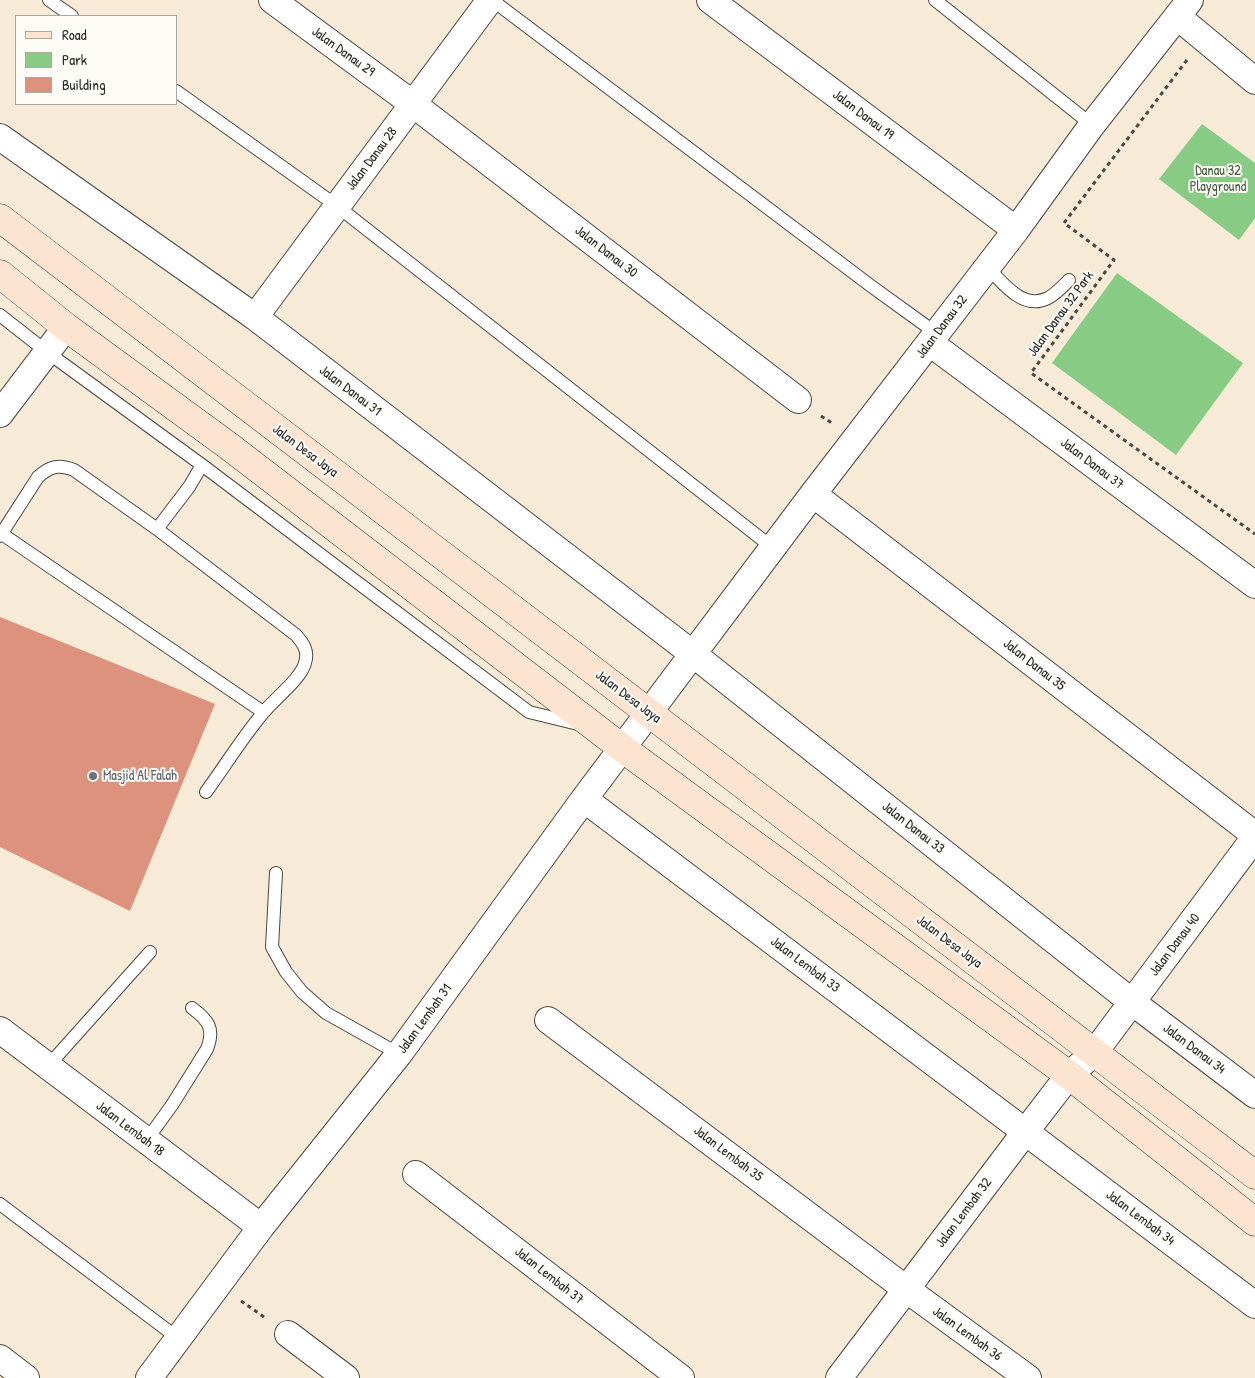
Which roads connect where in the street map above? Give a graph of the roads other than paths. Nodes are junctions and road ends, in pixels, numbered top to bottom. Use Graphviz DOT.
graph roads {
  1 [pos="49,0"];
  2 [pos="272,0"];
  3 [pos="491,0"];
  4 [pos="710,0"];
  5 [pos="935,0"];
  6 [pos="1184,8"];
  7 [pos="71,15"];
  8 [pos="1255,81"];
  9 [pos="178,92"];
  10 [pos="413,104"];
  11 [pos="1092,125"];
  12 [pos="0,138"];
  13 [pos="337,206"];
  14 [pos="0,218"];
  15 [pos="1016,230"];
  16 [pos="987,267"];
  17 [pos="0,274"];
  18 [pos="1069,280"];
  19 [pos="0,315"];
  20 [pos="255,318"];
  21 [pos="66,327"];
  22 [pos="933,338"];
  23 [pos="47,352"];
  24 [pos="798,400"];
  25 [pos="0,414"];
  26 [pos="202,465"];
  27 [pos="813,494"];
  28 [pos="157,529"];
  29 [pos="1,535"];
  30 [pos="773,548"];
  31 [pos="1255,585"];
  32 [pos="693,654"];
  33 [pos="263,712"];
  34 [pos="649,713"];
  35 [pos="596,728"];
  36 [pos="622,748"];
  37 [pos="206,792"];
  38 [pos="584,799"];
  39 [pos="1255,836"];
  40 [pos="276,874"];
  41 [pos="150,952"];
  42 [pos="1132,1002"];
  43 [pos="192,1008"];
  44 [pos="548,1020"];
  45 [pos="0,1030"];
  46 [pos="1094,1053"];
  47 [pos="400,1054"];
  48 [pos="48,1066"];
  49 [pos="1069,1075"];
  50 [pos="1255,1095"];
  51 [pos="1026,1131"];
  52 [pos="146,1141"];
  53 [pos="416,1174"];
  54 [pos="1255,1175"];
  55 [pos="0,1204"];
  56 [pos="1255,1222"];
  57 [pos="261,1227"];
  58 [pos="906,1289"];
  59 [pos="1255,1305"];
  60 [pos="288,1334"];
  61 [pos="179,1339"];
  62 [pos="0,1358"];
  63 [pos="26,1378"];
  64 [pos="149,1378"];
  65 [pos="346,1378"];
  66 [pos="681,1378"];
  67 [pos="839,1378"];
  68 [pos="1028,1378"];
  1 -- 7 [label="lane"];
  2 -- 10 [label="street, Jalan Danau 29"];
  3 -- 10 [label="street, Jalan Danau 28"];
  3 -- 22 [label="lane"];
  4 -- 15 [label="street, Jalan Danau 19"];
  5 -- 11 [label="lane"];
  6 -- 8 [label="street"];
  6 -- 11 [label="street, Jalan Danau 32"];
  9 -- 13 [label="lane"];
  10 -- 13 [label="street, Jalan Danau 28"];
  10 -- 24 [label="street, Jalan Danau 30"];
  11 -- 15 [label="street, Jalan Danau 32"];
  12 -- 20 [label="street, Jalan Danau 31"];
  13 -- 20 [label="street, Jalan Danau 28"];
  13 -- 30 [label="lane"];
  14 -- 34 [label="main road, Jalan Desa Jaya"];
  15 -- 16 [label="street, Jalan Danau 32"];
  16 -- 18 [label="lane"];
  16 -- 22 [label="street, Jalan Danau 32"];
  17 -- 21 [label="main road"];
  19 -- 23 [label="lane"];
  20 -- 32 [label="street, Jalan Danau 31"];
  21 -- 23 [label="street"];
  21 -- 35 [label="main road"];
  22 -- 27 [label="street, Jalan Danau 32"];
  22 -- 31 [label="street, Jalan Danau 37"];
  23 -- 25 [label="street"];
  23 -- 26 [label="lane"];
  26 -- 28 [label="lane"];
  26 -- 35 [label="lane"];
  27 -- 30 [label="street, Jalan Danau 32"];
  27 -- 39 [label="street, Jalan Danau 35"];
  28 -- 29 [label="lane"];
  28 -- 33 [label="lane"];
  29 -- 33 [label="lane"];
  30 -- 32 [label="street, Jalan Danau 32"];
  32 -- 34 [label="street, Jalan Lembah 31"];
  32 -- 42 [label="street, Jalan Danau 33"];
  33 -- 37 [label="lane"];
  34 -- 36 [label="street, Jalan Lembah 31"];
  34 -- 46 [label="main road, Jalan Desa Jaya"];
  35 -- 36 [label="main road"];
  36 -- 38 [label="street, Jalan Lembah 31"];
  36 -- 49 [label="main road"];
  38 -- 47 [label="street, Jalan Lembah 31"];
  38 -- 51 [label="street, Jalan Lembah 33"];
  39 -- 42 [label="street, Jalan Danau 40"];
  40 -- 47 [label="lane"];
  41 -- 48 [label="lane"];
  42 -- 46 [label="street, Jalan Danau 40"];
  42 -- 50 [label="street, Jalan Danau 34"];
  43 -- 52 [label="lane"];
  44 -- 58 [label="street, Jalan Lembah 35"];
  45 -- 48 [label="street, Jalan Lembah 18"];
  46 -- 49 [label="street, Jalan Lembah 32"];
  46 -- 54 [label="main road, Jalan Desa Jaya"];
  47 -- 57 [label="street, Jalan Lembah 31"];
  48 -- 52 [label="street, Jalan Lembah 18"];
  49 -- 51 [label="street, Jalan Lembah 32"];
  49 -- 56 [label="main road"];
  51 -- 58 [label="street, Jalan Lembah 32"];
  51 -- 59 [label="street, Jalan Lembah 34"];
  52 -- 57 [label="street, Jalan Lembah 18"];
  53 -- 66 [label="street, Jalan Lembah 37"];
  55 -- 61 [label="lane"];
  57 -- 61 [label="street, Jalan Lembah 31"];
  58 -- 67 [label="street, Jalan Lembah 32"];
  58 -- 68 [label="street, Jalan Lembah 36"];
  60 -- 65 [label="street"];
  61 -- 64 [label="street, Jalan Lembah 31"];
  62 -- 63 [label="street"];
}
